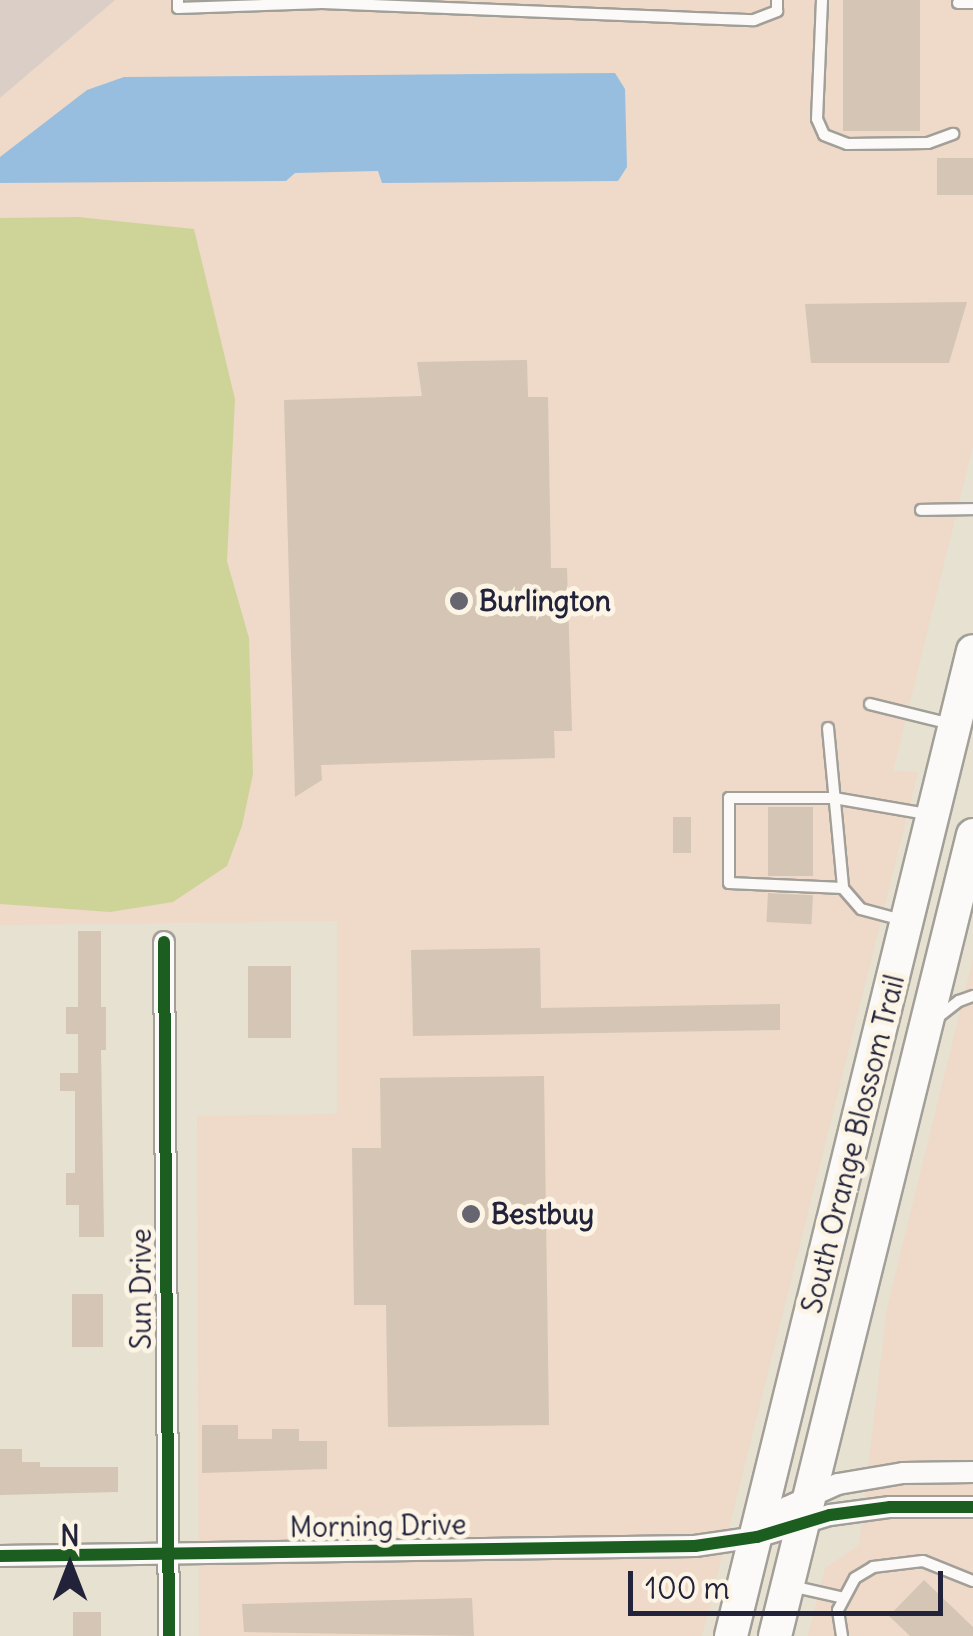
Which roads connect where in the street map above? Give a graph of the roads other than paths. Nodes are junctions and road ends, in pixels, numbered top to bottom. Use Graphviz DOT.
graph roads {
  1 [pos="178,0"];
  2 [pos="777,0"];
  3 [pos="822,0"];
  4 [pos="973,3"];
  5 [pos="958,4"];
  6 [pos="952,134"];
  7 [pos="973,508"];
  8 [pos="920,510"];
  9 [pos="973,651"];
  10 [pos="870,704"];
  11 [pos="954,725"];
  12 [pos="828,728"];
  13 [pos="834,798"];
  14 [pos="932,815"];
  15 [pos="973,835"];
  16 [pos="843,888"];
  17 [pos="907,921"];
  18 [pos="164,942"];
  19 [pos="973,996"];
  20 [pos="925,1028"];
  21 [pos="973,1472"];
  22 [pos="808,1507"];
  23 [pos="973,1507"];
  24 [pos="757,1538"];
  25 [pos="168,1555"];
  26 [pos="0,1556"];
  27 [pos="973,1582"];
  28 [pos="788,1586"];
  29 [pos="844,1598"];
  30 [pos="169,1636"];
  31 [pos="731,1636"];
  32 [pos="775,1636"];
  33 [pos="842,1636"];
  1 -- 2 [label="lane"];
  3 -- 6 [label="lane"];
  4 -- 5 [label="lane"];
  7 -- 8 [label="lane"];
  9 -- 11 [label="main road, South Orange Blossom Trail"];
  10 -- 11 [label="lane"];
  11 -- 14 [label="main road, South Orange Blossom Trail"];
  12 -- 13 [label="lane"];
  13 -- 14 [label="lane"];
  13 -- 16 [label="lane"];
  13 -- 16 [label="lane"];
  14 -- 17 [label="main road, South Orange Blossom Trail"];
  15 -- 20 [label="main road, South Orange Blossom Trail"];
  16 -- 17 [label="lane"];
  17 -- 24 [label="main road, South Orange Blossom Trail"];
  18 -- 25 [label="street, Sun Drive"];
  19 -- 20 [label="lane"];
  20 -- 22 [label="main road, South Orange Blossom Trail"];
  21 -- 22 [label="street"];
  22 -- 23 [label="street"];
  22 -- 24 [label="street, Morning Drive"];
  22 -- 24 [label="street"];
  22 -- 28 [label="main road, South Orange Blossom Trail"];
  24 -- 25 [label="street, Morning Drive"];
  24 -- 31 [label="main road, South Orange Blossom Trail"];
  25 -- 26 [label="street, Morning Drive"];
  25 -- 30 [label="street, Sun Drive"];
  27 -- 29 [label="lane"];
  28 -- 29 [label="lane"];
  28 -- 32 [label="main road, South Orange Blossom Trail"];
  29 -- 33 [label="lane"];
}
